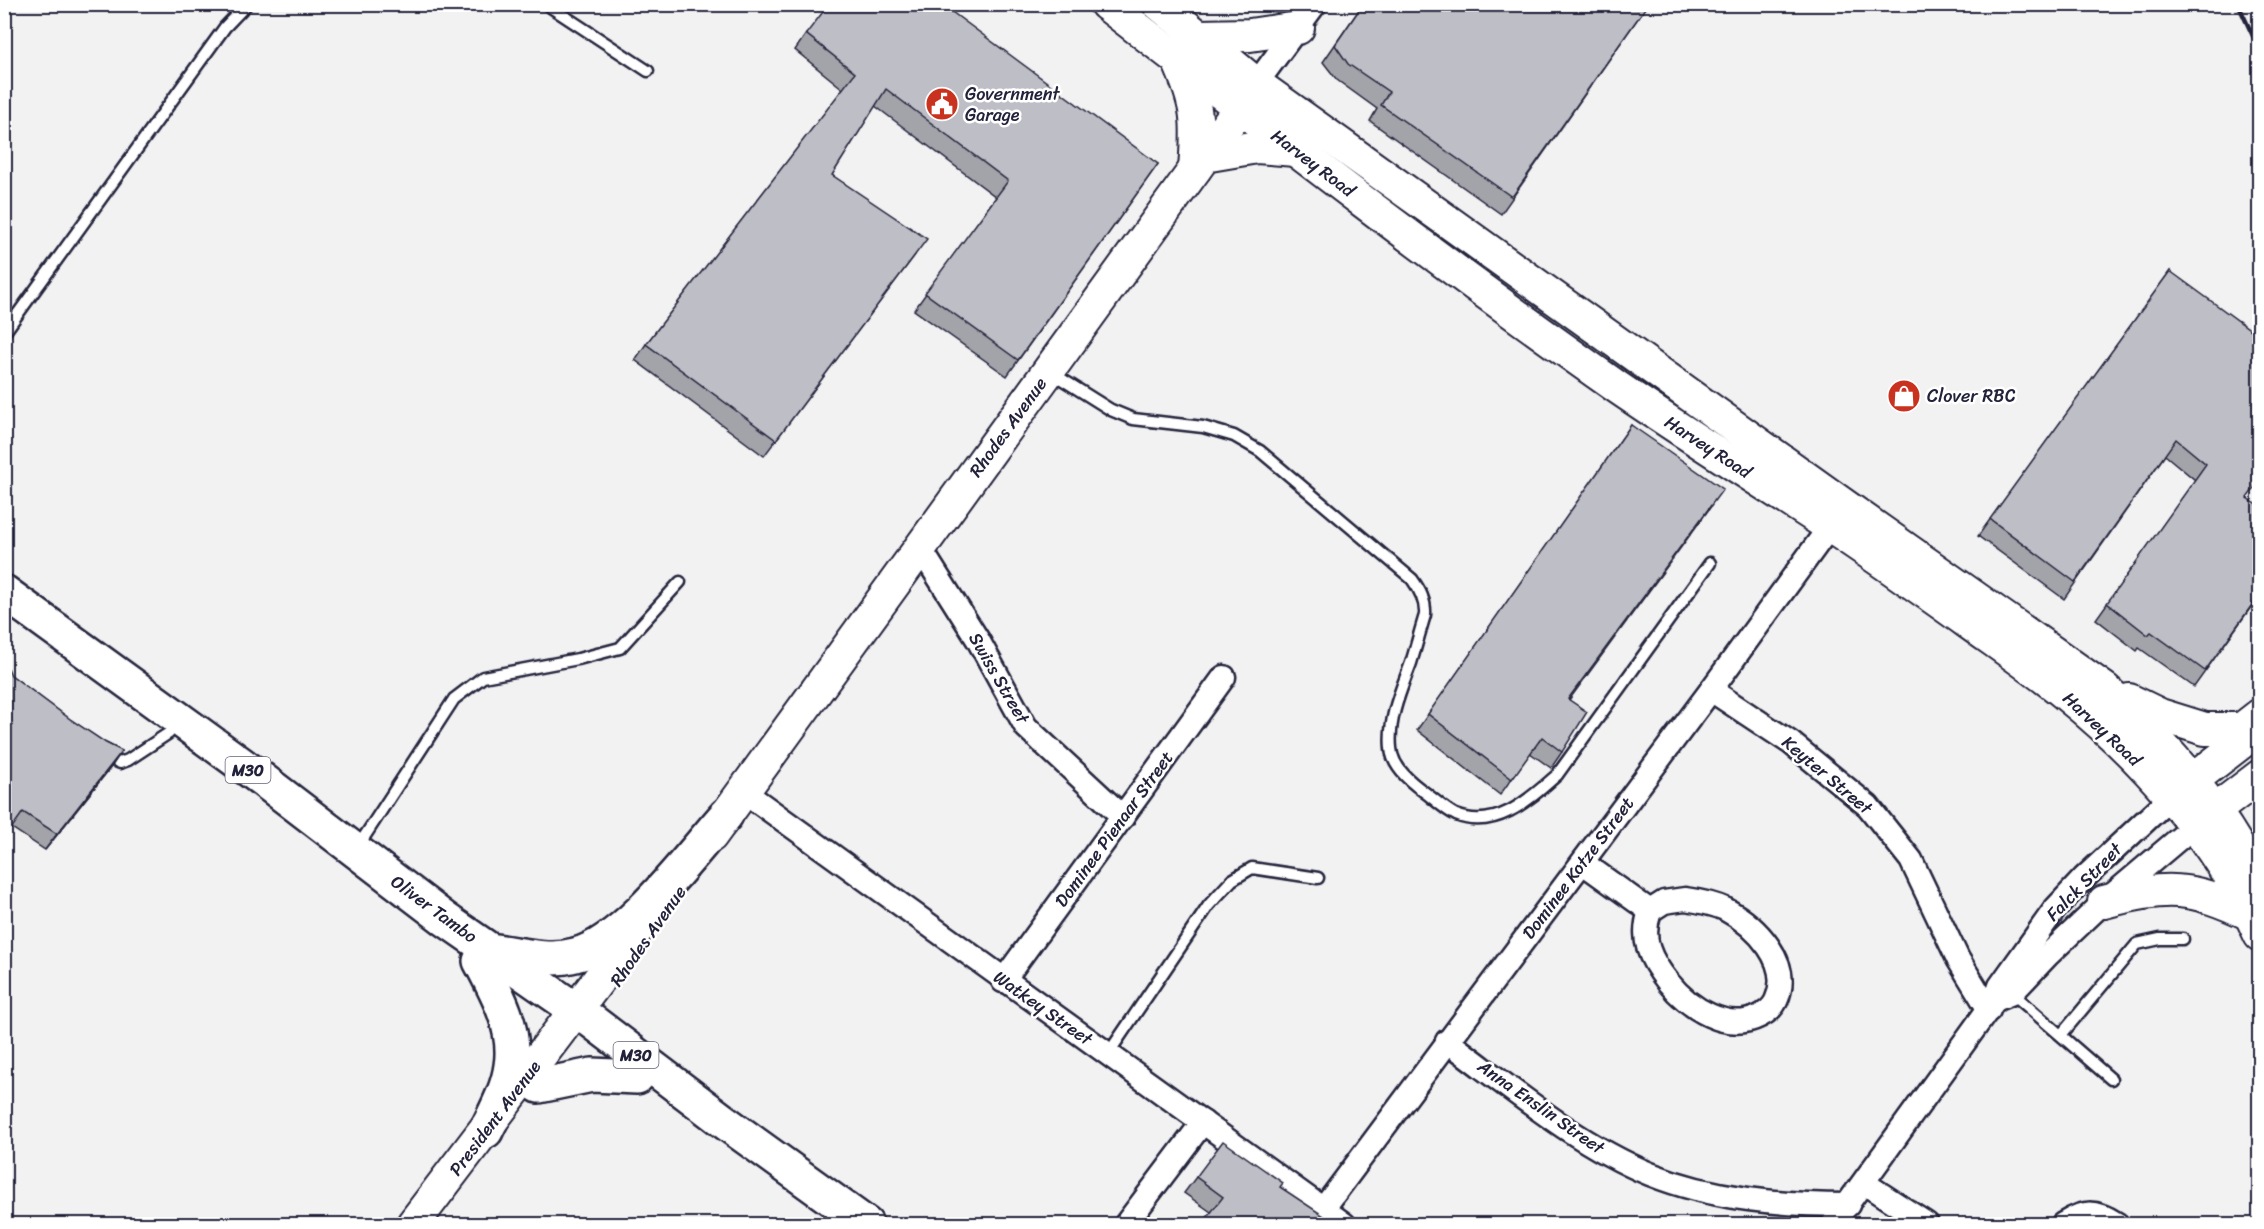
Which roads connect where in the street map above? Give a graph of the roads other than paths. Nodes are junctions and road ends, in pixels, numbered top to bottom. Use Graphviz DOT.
graph roads {
  1 [pos="247,4"];
  2 [pos="546,4"];
  3 [pos="1106,4"];
  4 [pos="1159,4"];
  5 [pos="1307,16"];
  6 [pos="1198,36"];
  7 [pos="1178,60"];
  8 [pos="648,71"];
  9 [pos="1248,96"];
  10 [pos="1296,150"];
  11 [pos="1199,163"];
  12 [pos="4,333"];
  13 [pos="1049,371"];
  14 [pos="1838,516"];
  15 [pos="920,548"];
  16 [pos="1710,563"];
  17 [pos="680,582"];
  18 [pos="4,592"];
  19 [pos="4,617"];
  20 [pos="1224,677"];
  21 [pos="1711,690"];
  22 [pos="2106,690"];
  23 [pos="2259,715"];
  24 [pos="2259,728"];
  25 [pos="169,733"];
  26 [pos="91,748"];
  27 [pos="2259,776"];
  28 [pos="259,787"];
  29 [pos="2181,788"];
  30 [pos="734,803"];
  31 [pos="1123,817"];
  32 [pos="2205,818"];
  33 [pos="356,851"];
  34 [pos="1583,863"];
  35 [pos="1318,878"];
  36 [pos="2104,902"];
  37 [pos="1650,911"];
  38 [pos="2256,911"];
  39 [pos="2183,939"];
  40 [pos="485,955"];
  41 [pos="1004,981"];
  42 [pos="1999,1001"];
  43 [pos="577,1022"];
  44 [pos="2061,1035"];
  45 [pos="1447,1041"];
  46 [pos="1108,1054"];
  47 [pos="637,1077"];
  48 [pos="2111,1079"];
  49 [pos="539,1086"];
  50 [pos="1203,1122"];
  51 [pos="486,1131"];
  52 [pos="1864,1183"];
  53 [pos="1848,1205"];
  54 [pos="1323,1209"];
  55 [pos="413,1224"];
  56 [pos="434,1224"];
  57 [pos="841,1224"];
  58 [pos="866,1224"];
  59 [pos="1126,1224"];
  60 [pos="1344,1224"];
  61 [pos="1833,1224"];
  62 [pos="1927,1224"];
  63 [pos="2064,1224"];
  64 [pos="2117,1224"];
  1 -- 12 [label="lane"];
  2 -- 8 [label="lane"];
  3 -- 7 [label="main road, Harvey Road"];
  4 -- 6 [label="main road, Harvey Road"];
  5 -- 6 [label="main road"];
  5 -- 9 [label="street, Rhodes Avenue"];
  6 -- 9 [label="main road, Harvey Road"];
  7 -- 9 [label="main road, Harvey Road"];
  7 -- 11 [label="main road"];
  9 -- 10 [label="main road, Harvey Road"];
  9 -- 11 [label="main road, Rhodes Avenue"];
  9 -- 14 [label="main road, Harvey Road"];
  10 -- 11 [label="main road"];
  10 -- 14 [label="main road, Harvey Road"];
  11 -- 13 [label="main road, Rhodes Avenue"];
  13 -- 15 [label="main road, Rhodes Avenue"];
  13 -- 16 [label="lane"];
  14 -- 21 [label="street, Dominee Kotze Street"];
  14 -- 22 [label="main road, Harvey Road"];
  14 -- 29 [label="main road, Harvey Road"];
  15 -- 30 [label="main road, Rhodes Avenue"];
  15 -- 31 [label="street, Swiss Street"];
  17 -- 33 [label="lane"];
  18 -- 28 [label="main road, Oliver Tambo / M30"];
  19 -- 25 [label="main road, Oliver Tambo / M30"];
  20 -- 31 [label="street, Dominee Pienaar Street"];
  21 -- 34 [label="street, Dominee Kotze Street"];
  21 -- 42 [label="street, Keyter Street"];
  22 -- 23 [label="main road"];
  22 -- 29 [label="main road, Harvey Road"];
  24 -- 29 [label="main road"];
  25 -- 26 [label="lane"];
  25 -- 28 [label="main road, Oliver Tambo / M30"];
  27 -- 32 [label="main road"];
  28 -- 33 [label="main road, Oliver Tambo / M30"];
  28 -- 40 [label="main road, Oliver Tambo / M30"];
  29 -- 32 [label="main road, Harvey Road"];
  29 -- 42 [label="street, Falck Street"];
  30 -- 40 [label="main road"];
  30 -- 41 [label="street, Watkey Street"];
  30 -- 43 [label="main road, Rhodes Avenue"];
  31 -- 41 [label="street, Dominee Pienaar Street"];
  32 -- 36 [label="street, Falck Street"];
  32 -- 38 [label="main road, Harvey Road"];
  33 -- 40 [label="main road, Oliver Tambo / M30"];
  34 -- 37 [label="street"];
  34 -- 45 [label="street, Dominee Kotze Street"];
  35 -- 46 [label="lane"];
  36 -- 38 [label="main road"];
  36 -- 42 [label="street, Falck Street"];
  37 -- 37 [label="street"];
  39 -- 44 [label="lane"];
  40 -- 43 [label="main road, Oliver Tambo / M30"];
  40 -- 51 [label="main road"];
  41 -- 46 [label="street, Watkey Street"];
  42 -- 44 [label="lane"];
  42 -- 52 [label="street, Falck Street"];
  43 -- 47 [label="main road, Oliver Tambo / M30"];
  43 -- 49 [label="main road, President Avenue"];
  43 -- 51 [label="main road, President Avenue"];
  43 -- 58 [label="main road, Oliver Tambo / M30"];
  44 -- 48 [label="lane"];
  45 -- 53 [label="street, Anna Enslin Street"];
  45 -- 54 [label="street, Dominee Kotze Street"];
  46 -- 50 [label="street, Watkey Street"];
  47 -- 49 [label="main road"];
  47 -- 57 [label="main road, Oliver Tambo / M30"];
  49 -- 56 [label="main road, President Avenue"];
  50 -- 54 [label="street, Watkey Street"];
  50 -- 59 [label="street"];
  51 -- 55 [label="main road, President Avenue"];
  52 -- 53 [label="street, Falck Street"];
  52 -- 62 [label="street"];
  53 -- 61 [label="street, Falck Street"];
  54 -- 60 [label="street, Watkey Street"];
  63 -- 64 [label="street"];
}
